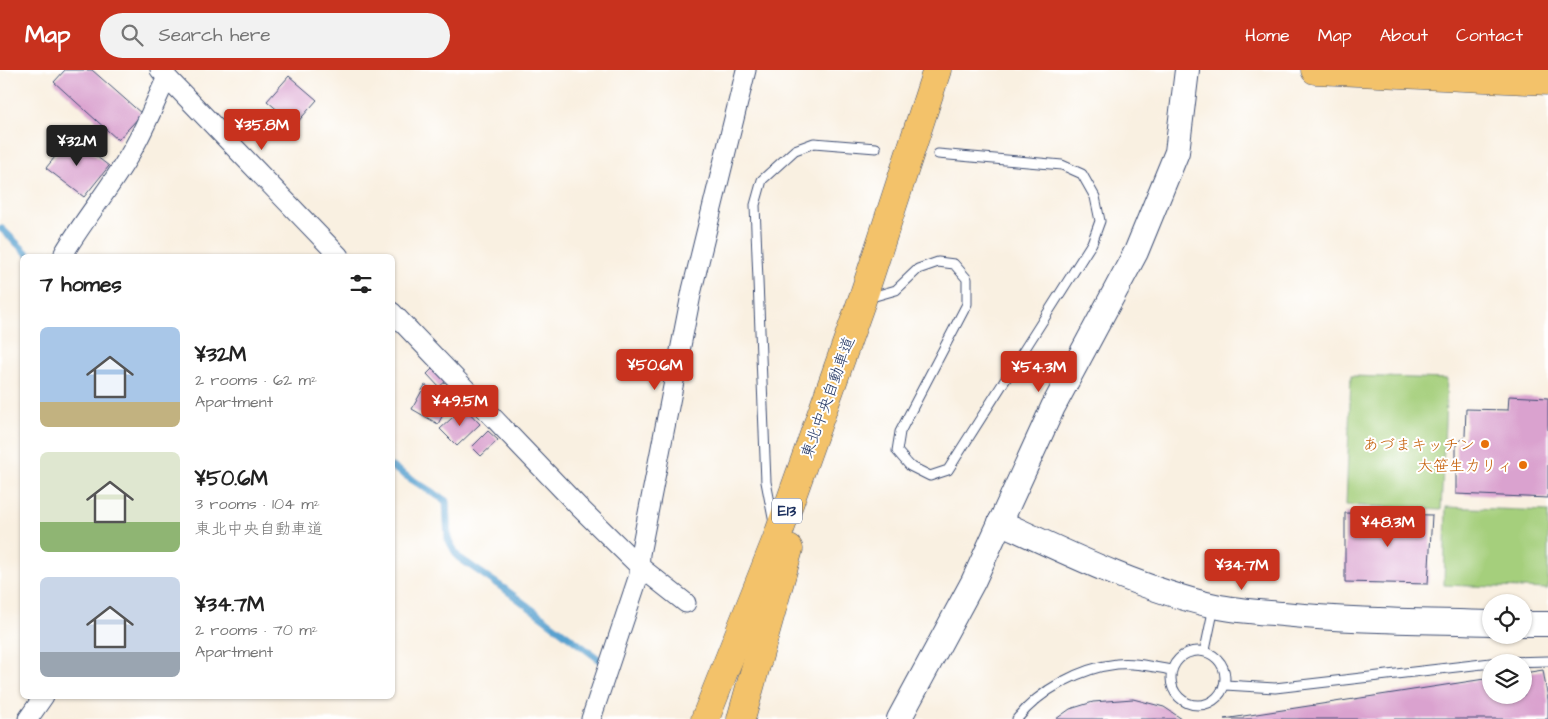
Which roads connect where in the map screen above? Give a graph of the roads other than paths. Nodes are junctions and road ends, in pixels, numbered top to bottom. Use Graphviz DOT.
graph roads {
  1 [pos="746,70"];
  2 [pos="937,70"];
  3 [pos="1187,70"];
  4 [pos="1316,70"];
  5 [pos="164,73"];
  6 [pos="1548,81"];
  7 [pos="876,148"];
  8 [pos="938,154"];
  9 [pos="64,252"];
  10 [pos="337,254"];
  11 [pos="862,300"];
  12 [pos="395,315"];
  13 [pos="1000,522"];
  14 [pos="777,538"];
  15 [pos="639,566"];
  16 [pos="686,603"];
  17 [pos="1215,606"];
  18 [pos="1482,623"];
  19 [pos="1532,624"];
  20 [pos="1548,624"];
  21 [pos="1205,650"];
  22 [pos="1532,661"];
  23 [pos="1548,661"];
  24 [pos="1482,664"];
  25 [pos="1171,670"];
  26 [pos="1225,685"];
  27 [pos="42,699"];
  28 [pos="28,719"];
  29 [pos="591,719"];
  30 [pos="705,719"];
  31 [pos="741,719"];
  32 [pos="899,719"];
  33 [pos="1017,719"];
  1 -- 15 [label="street"];
  2 -- 11 [label="main road, 東北中央自動車道 / E13"];
  3 -- 13 [label="street"];
  4 -- 6 [label="main road"];
  5 -- 9 [label="street"];
  5 -- 10 [label="street"];
  7 -- 14 [label="lane"];
  8 -- 11 [label="lane"];
  11 -- 14 [label="main road, 東北中央自動車道 / E13"];
  11 -- 31 [label="main road"];
  12 -- 15 [label="street"];
  13 -- 17 [label="street"];
  13 -- 32 [label="street"];
  14 -- 30 [label="main road, 東北中央自動車道 / E13"];
  15 -- 16 [label="street"];
  15 -- 29 [label="street"];
  17 -- 18 [label="street"];
  17 -- 21 [label="lane"];
  19 -- 20 [label="street"];
  21 -- 25 [label="lane"];
  21 -- 26 [label="lane"];
  22 -- 23 [label="lane"];
  24 -- 26 [label="lane"];
  25 -- 26 [label="lane"];
  25 -- 33 [label="lane"];
  27 -- 28 [label="street"];
}
